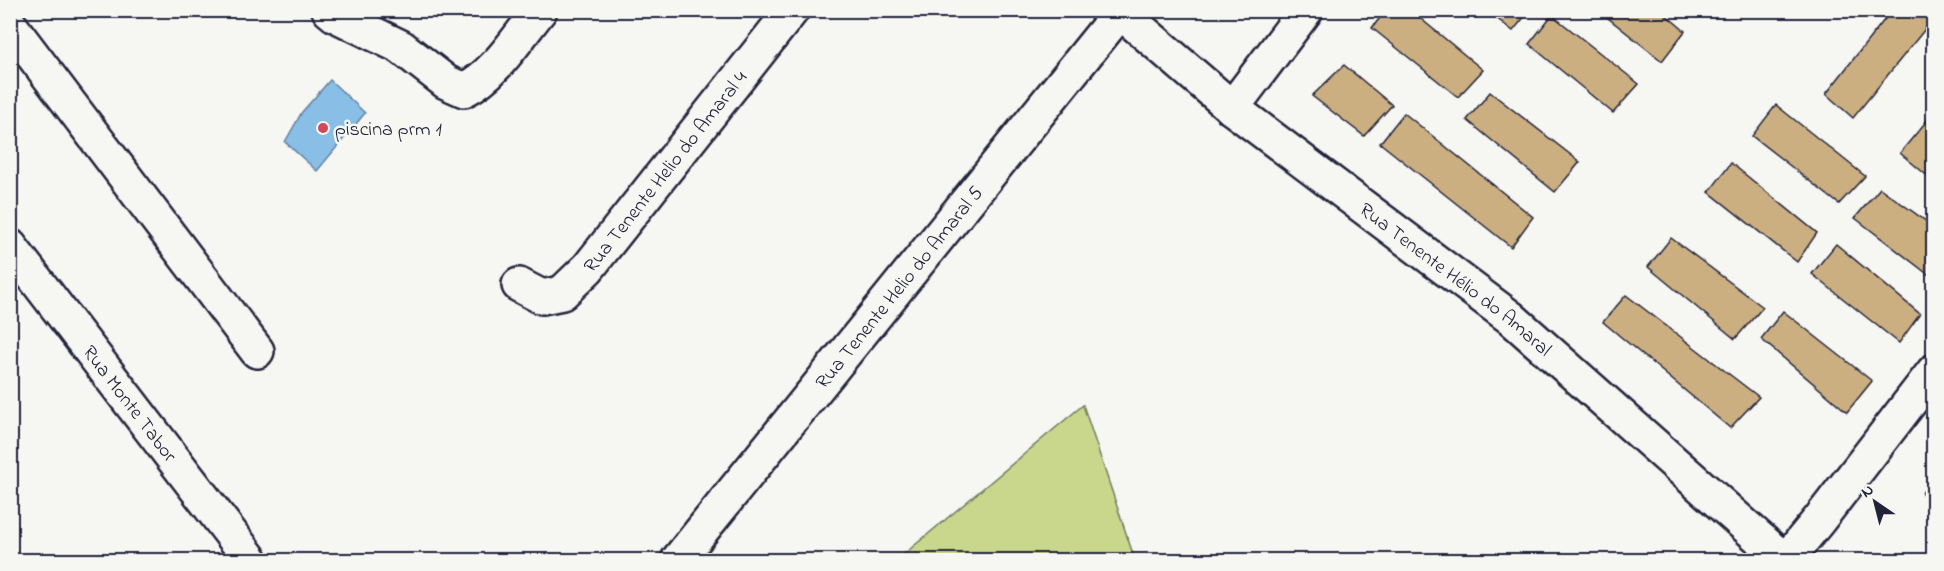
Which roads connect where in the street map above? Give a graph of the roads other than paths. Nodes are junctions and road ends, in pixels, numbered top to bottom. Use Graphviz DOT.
graph roads {
  1 [pos="329,10"];
  2 [pos="540,10"];
  3 [pos="792,10"];
  4 [pos="1306,10"];
  5 [pos="1119,11"];
  6 [pos="10,25"];
  7 [pos="1232,108"];
  8 [pos="10,246"];
  9 [pos="519,285"];
  10 [pos="257,351"];
  11 [pos="1934,371"];
  12 [pos="251,561"];
  13 [pos="678,561"];
  14 [pos="1785,561"];
  1 -- 2 [label="street"];
  3 -- 9 [label="street, Rua Tenente Helio do Amaral 4"];
  4 -- 7 [label="street"];
  5 -- 7 [label="street, Rua Tenente Hélio do Amaral"];
  5 -- 13 [label="street, Rua Tenente Helio do Amaral 5"];
  6 -- 10 [label="street"];
  7 -- 14 [label="street, Rua Tenente Hélio do Amaral"];
  8 -- 12 [label="street, Rua Monte Tabor"];
  11 -- 14 [label="street"];
}
